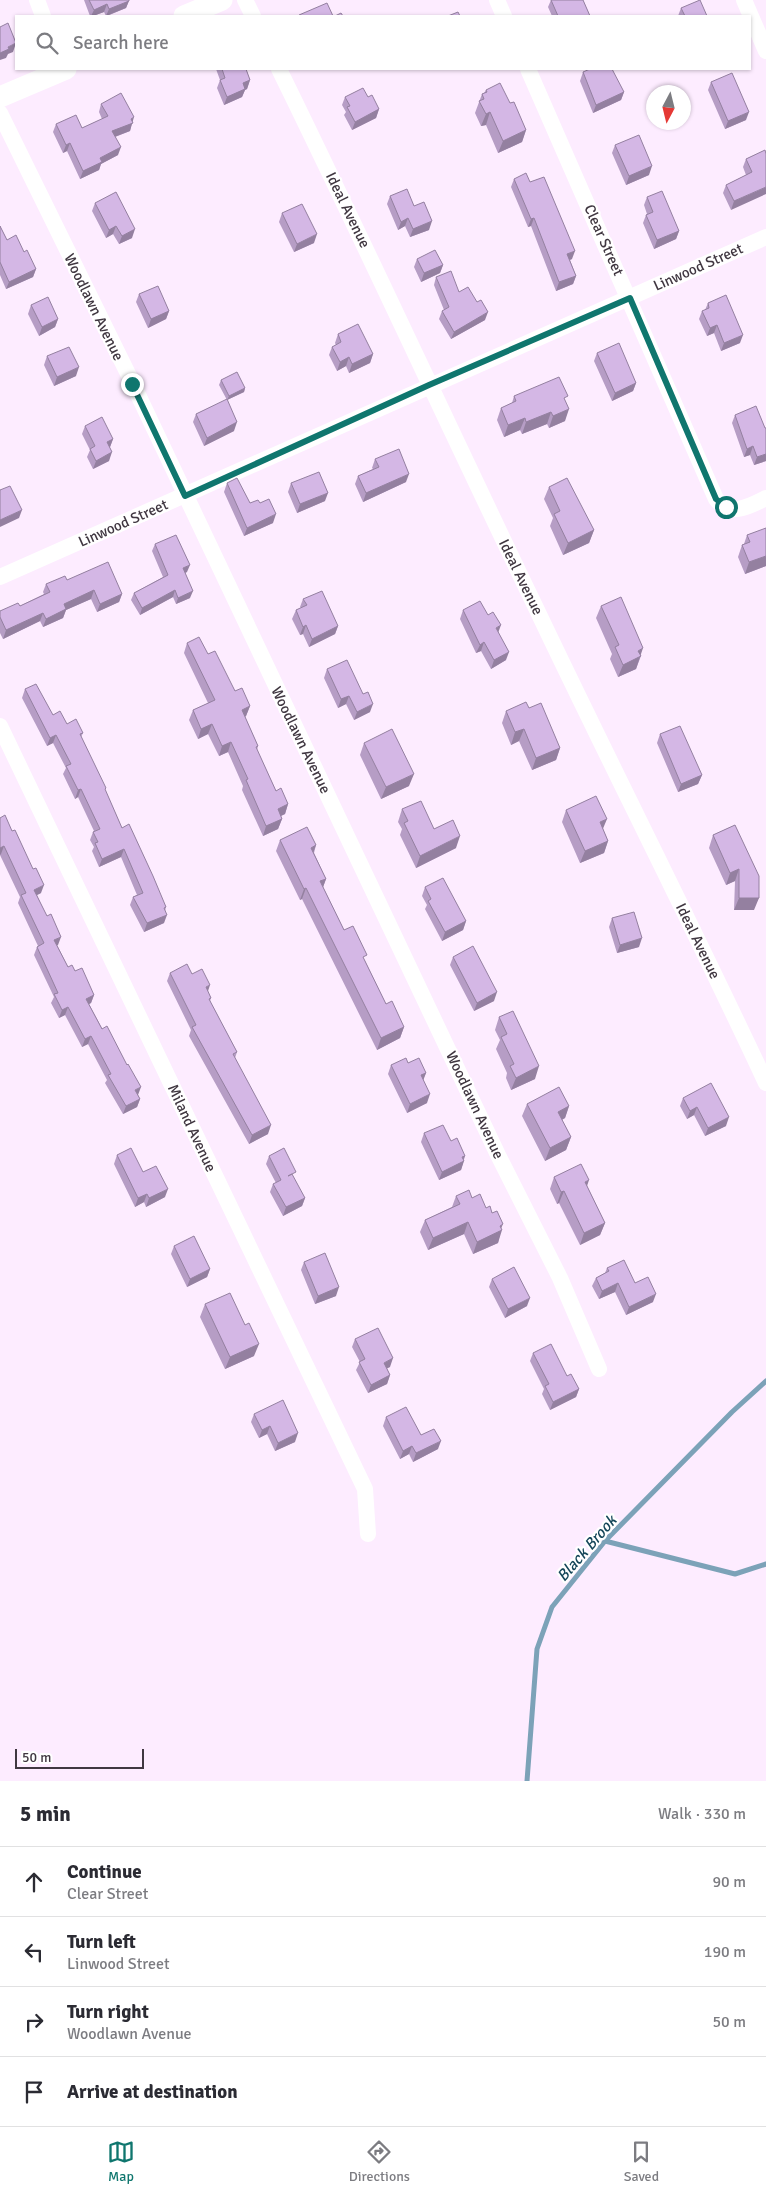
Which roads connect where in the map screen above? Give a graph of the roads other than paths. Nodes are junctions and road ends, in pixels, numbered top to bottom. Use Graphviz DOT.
graph roads {
  1 [pos="37,0"];
  2 [pos="222,0"];
  3 [pos="245,0"];
  4 [pos="497,0"];
  5 [pos="744,0"];
  6 [pos="43,15"];
  7 [pos="186,15"];
  8 [pos="252,15"];
  9 [pos="504,15"];
  10 [pos="750,15"];
  11 [pos="751,16"];
  12 [pos="766,51"];
  13 [pos="62,70"];
  14 [pos="279,70"];
  15 [pos="528,70"];
  16 [pos="0,97"];
  17 [pos="0,113"];
  18 [pos="766,237"];
  19 [pos="630,298"];
  20 [pos="429,385"];
  21 [pos="185,496"];
  22 [pos="766,498"];
  23 [pos="0,577"];
  24 [pos="0,726"];
  25 [pos="766,1083"];
  26 [pos="599,1369"];
  27 [pos="368,1534"];
  1 -- 6 [label="street"];
  2 -- 7 [label="street"];
  3 -- 8 [label="street"];
  4 -- 9 [label="street"];
  5 -- 10 [label="street"];
  11 -- 12 [label="street"];
  13 -- 16 [label="street"];
  14 -- 20 [label="street, Ideal Avenue"];
  15 -- 19 [label="street, Clear Street"];
  17 -- 21 [label="street, Woodlawn Avenue"];
  18 -- 19 [label="street, Linwood Street"];
  19 -- 20 [label="street, Linwood Street"];
  19 -- 22 [label="street, Clear Street"];
  20 -- 21 [label="street, Linwood Street"];
  20 -- 25 [label="street, Ideal Avenue"];
  21 -- 23 [label="street, Linwood Street"];
  21 -- 26 [label="street, Woodlawn Avenue"];
  24 -- 27 [label="street, Miland Avenue"];
}
